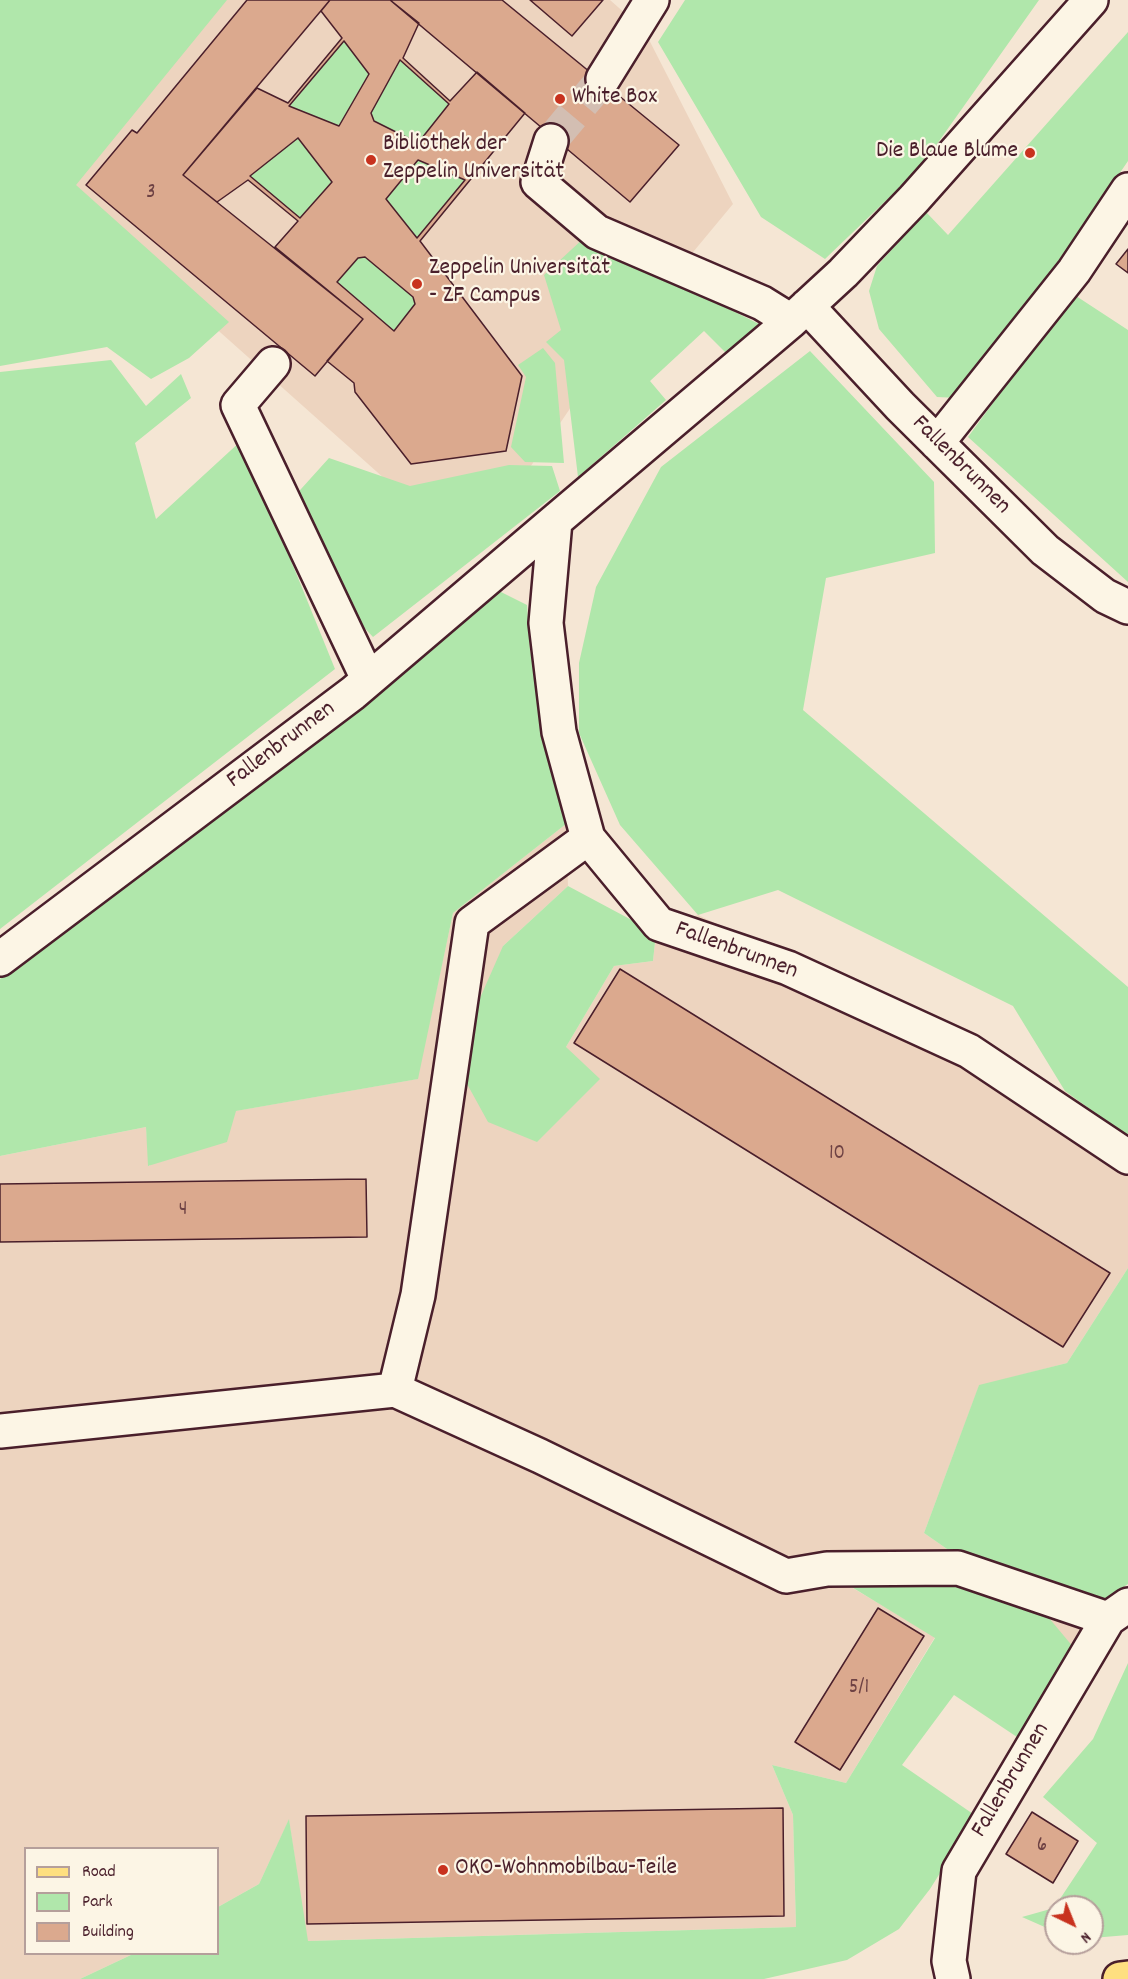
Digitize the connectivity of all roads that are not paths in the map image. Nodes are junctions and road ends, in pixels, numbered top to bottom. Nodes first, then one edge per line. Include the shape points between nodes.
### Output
1 (1090, 0) edge
2 (647, 7) edge
3 (603, 79) tunnel mouth
4 (551, 141) tunnel mouth
5 (1128, 190) edge
6 (799, 314) junction
7 (273, 364) dead end
8 (937, 443) junction
9 (555, 521) junction
10 (1128, 607) edge
11 (368, 679) junction
12 (588, 838) junction
13 (0, 959) edge
14 (1128, 1157) edge
15 (395, 1390) junction
16 (0, 1431) edge
17 (1118, 1612) edge
18 (1128, 1978) edge
19 (953, 1979) edge
20 (1120, 1979) edge

1 - 6 street, Fallenbrunnen via 914,199
2 - 3 street
4 - 6 street, Fallenbrunnen via 538,182 597,232 762,303
5 - 8 street via 1074,271
6 - 8 street, Fallenbrunnen
6 - 9 street, Fallenbrunnen
7 - 11 street via 238,405
8 - 10 street, Fallenbrunnen via 1045,550 1105,596
9 - 11 street, Fallenbrunnen
9 - 12 street, Fallenbrunnen via 546,623 559,732
11 - 13 street, Fallenbrunnen
12 - 14 street, Fallenbrunnen via 659,924 788,968 969,1051
12 - 15 street via 472,923 418,1295
15 - 16 street
15 - 17 street via 786,1576 827,1569 958,1568
17 - 19 street, Fallenbrunnen via 959,1871 949,1961
18 - 20 main road

